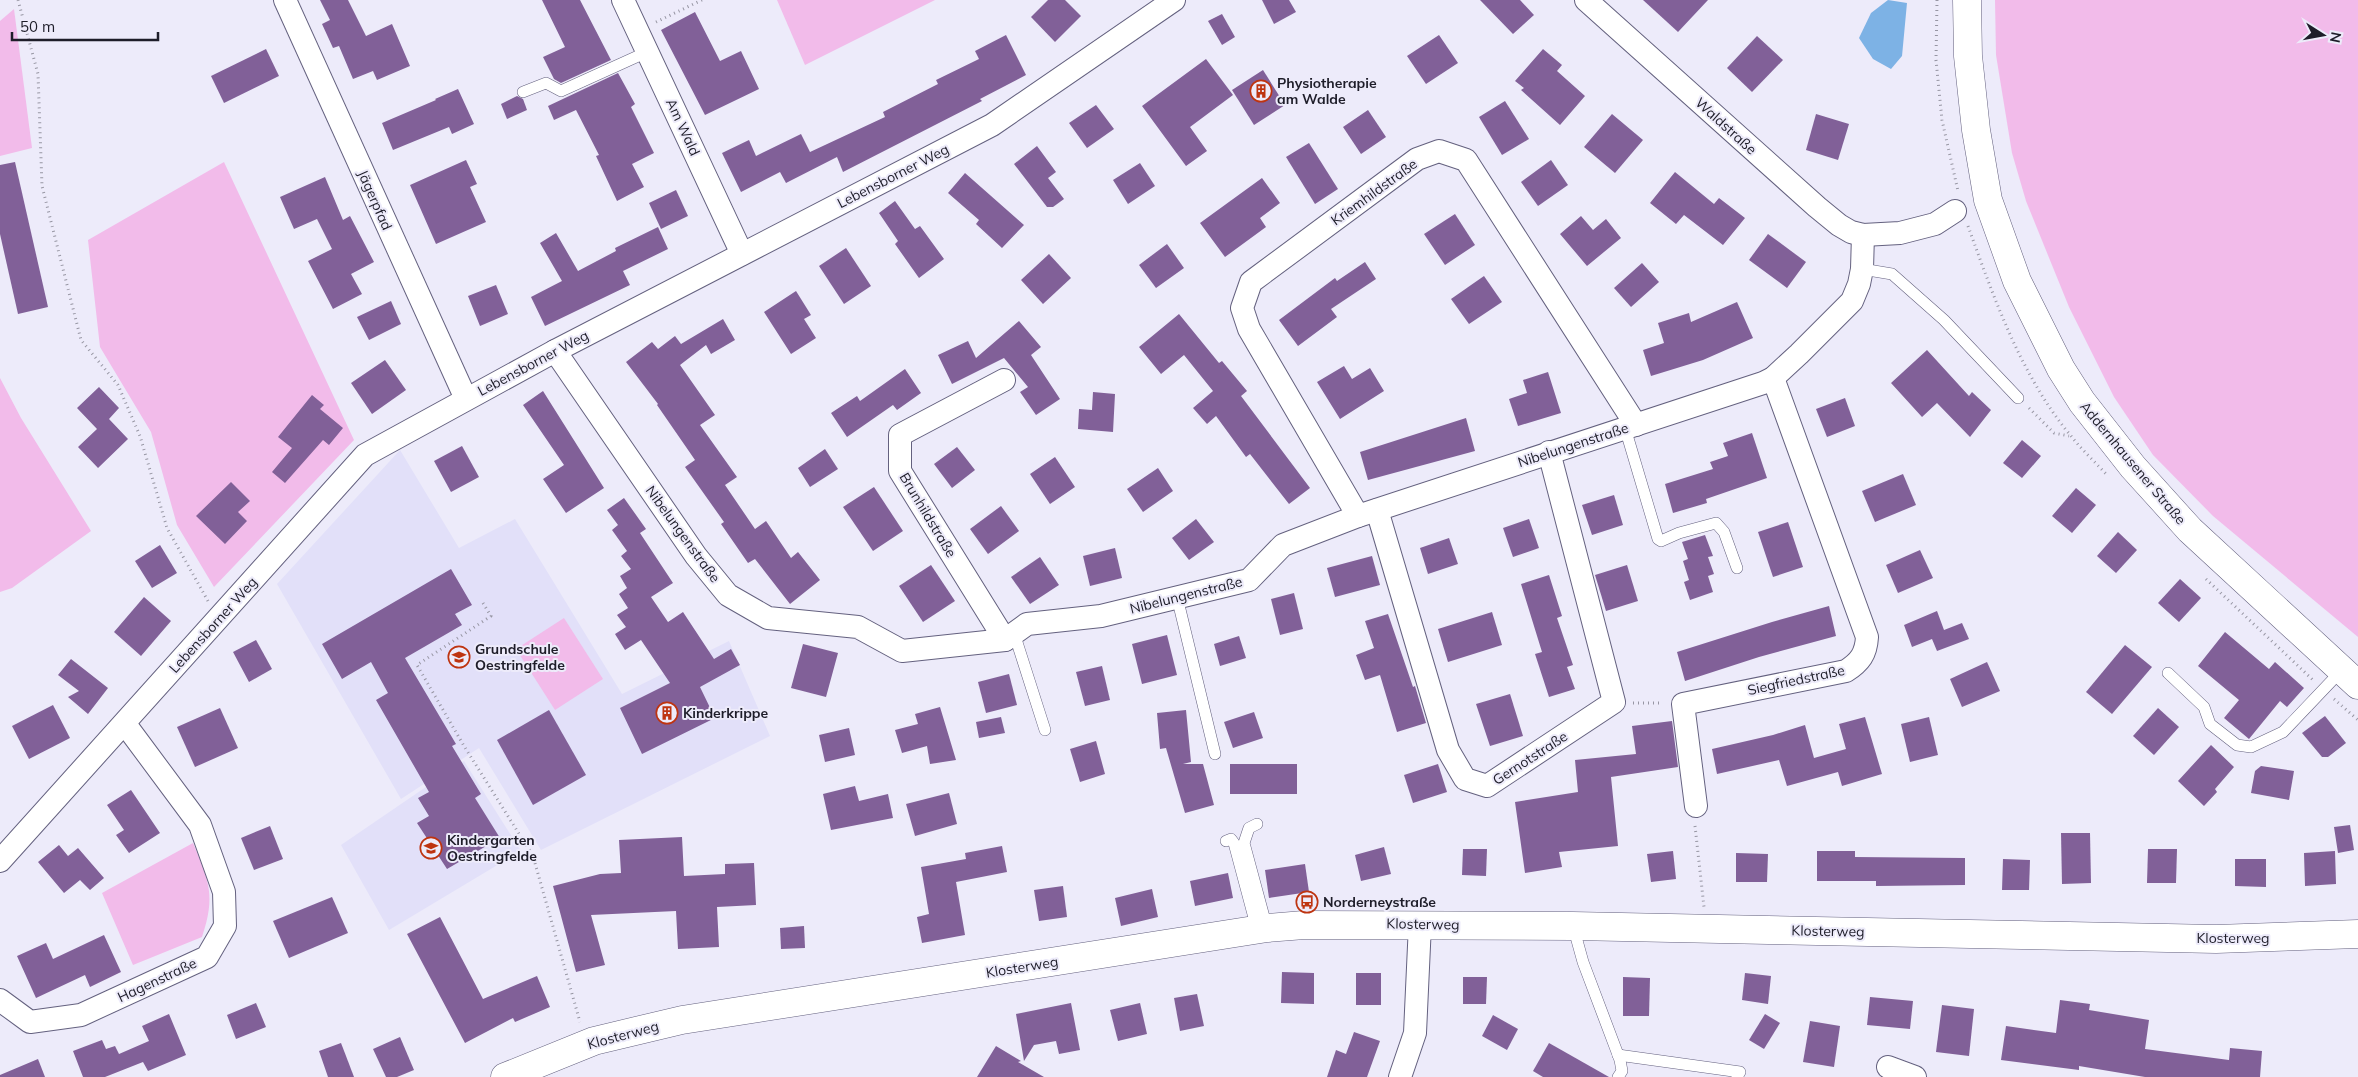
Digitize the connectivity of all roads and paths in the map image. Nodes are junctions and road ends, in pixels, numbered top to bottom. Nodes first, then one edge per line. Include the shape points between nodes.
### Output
1 (18, 0) edge
2 (285, 0) edge
3 (623, 0) edge
4 (702, 0) edge
5 (1174, 0) edge
6 (1586, 0) edge
7 (1937, 0) edge
8 (1967, 0) edge
9 (638, 31) junction
10 (647, 52) junction
11 (523, 92) dead end
12 (1988, 200) junction
13 (1958, 210) junction
14 (1869, 235) junction
15 (742, 254) junction
16 (1862, 269) junction
17 (555, 350) junction
18 (1773, 378) junction
19 (1004, 380) dead end
20 (2018, 398) joint
21 (466, 399) junction
22 (1631, 426) junction
23 (1549, 452) junction
24 (1368, 513) junction
25 (1737, 568) dead end
26 (1177, 597) junction
27 (482, 603) dead end
28 (218, 619) junction
29 (1010, 636) junction
30 (2168, 673) dead end
31 (2350, 678) edge
32 (1614, 702) junction
33 (1683, 704) junction
34 (124, 724) junction
35 (1045, 730) dead end
36 (1215, 754) dead end
37 (1696, 806) joint
38 (1257, 824) dead end
39 (1226, 841) dead end
40 (0, 861) edge
41 (1420, 924) junction
42 (1573, 926) junction
43 (1262, 928) junction
44 (1706, 928) junction
45 (2358, 934) edge
46 (0, 1000) edge
47 (594, 1041) junction
48 (1618, 1055) junction
49 (1888, 1068) dead end
50 (506, 1077) edge
51 (1400, 1077) edge
52 (1618, 1077) edge
53 (1738, 1077) edge
54 (1915, 1077) edge

1 - 28 path via 38,74 42,186 81,340 118,386 140,436 167,528
2 - 21 street, Jägerpfad
3 - 9 street, Am Wald
4 - 9 path
5 - 15 street, Lebensborner Weg via 992,125
6 - 14 street, Waldstraße via 1817,207 1851,232
7 - 13 path via 1936,60 1942,120
8 - 12 street, Addernhausener Straße via 1968,56
9 - 10 street, Am Wald
10 - 11 lane via 561,91 546,84
10 - 15 street, Am Wald
12 - 13 street, Waldstraße
12 - 31 street, Addernhausener Straße via 2021,290 2061,369 2082,402 2134,468 2190,530
13 - 14 street, Waldstraße via 1934,224 1900,233
13 - 20 path via 2001,318 2033,380 2070,436 2054,433
14 - 16 street, Nibelungenstraße
15 - 17 street, Lebensborner Weg
16 - 18 street, Nibelungenstraße via 1852,301
16 - 20 lane via 1892,274 1944,320
17 - 21 street, Lebensborner Weg
17 - 29 street, Nibelungenstraße via 696,556 728,595 768,618 858,628 902,651
18 - 22 street, Nibelungenstraße
18 - 33 street, Siegfriedstraße via 1867,637 1866,650 1859,663 1846,671
19 - 29 street, Brunhildstraße via 900,435 900,472
21 - 28 street, Lebensborner Weg via 365,455
22 - 23 street, Nibelungenstraße
22 - 24 street, Kriemhildstraße via 1466,160 1439,151 1417,159 1251,282 1242,308 1249,330
22 - 25 lane via 1658,539 1666,540 1716,523 1724,532
23 - 24 street, Nibelungenstraße
23 - 32 street
24 - 26 street, Nibelungenstraße via 1283,545 1249,580
24 - 32 street, Gernotstraße via 1448,750 1465,779 1487,786
26 - 29 street, Nibelungenstraße via 1101,616 1027,624
26 - 36 lane
27 - 47 path via 491,616 417,665 533,856 580,1022
28 - 34 street, Lebensborner Weg
29 - 35 lane
30 - 31 lane, Addernhausener Straße via 2204,707 2210,724 2237,745 2250,747 2283,732
32 - 33 path
33 - 37 street
34 - 40 street, Lebensborner Weg
34 - 46 street, Hagenstraße via 200,825 224,892 225,926 207,958 81,1015 30,1022
37 - 44 path via 1695,828
38 - 43 lane via 1249,828 1244,843
39 - 43 lane via 1230,839 1234,844
41 - 42 street, Klosterweg
41 - 43 street, Klosterweg
41 - 51 street via 1415,1033
42 - 44 street, Klosterweg
42 - 48 lane
43 - 47 street, Klosterweg via 682,1020
44 - 45 street, Klosterweg via 2216,939
47 - 50 street, Klosterweg
48 - 52 lane via 1622,1071
48 - 53 lane via 1740,1072
49 - 54 street

